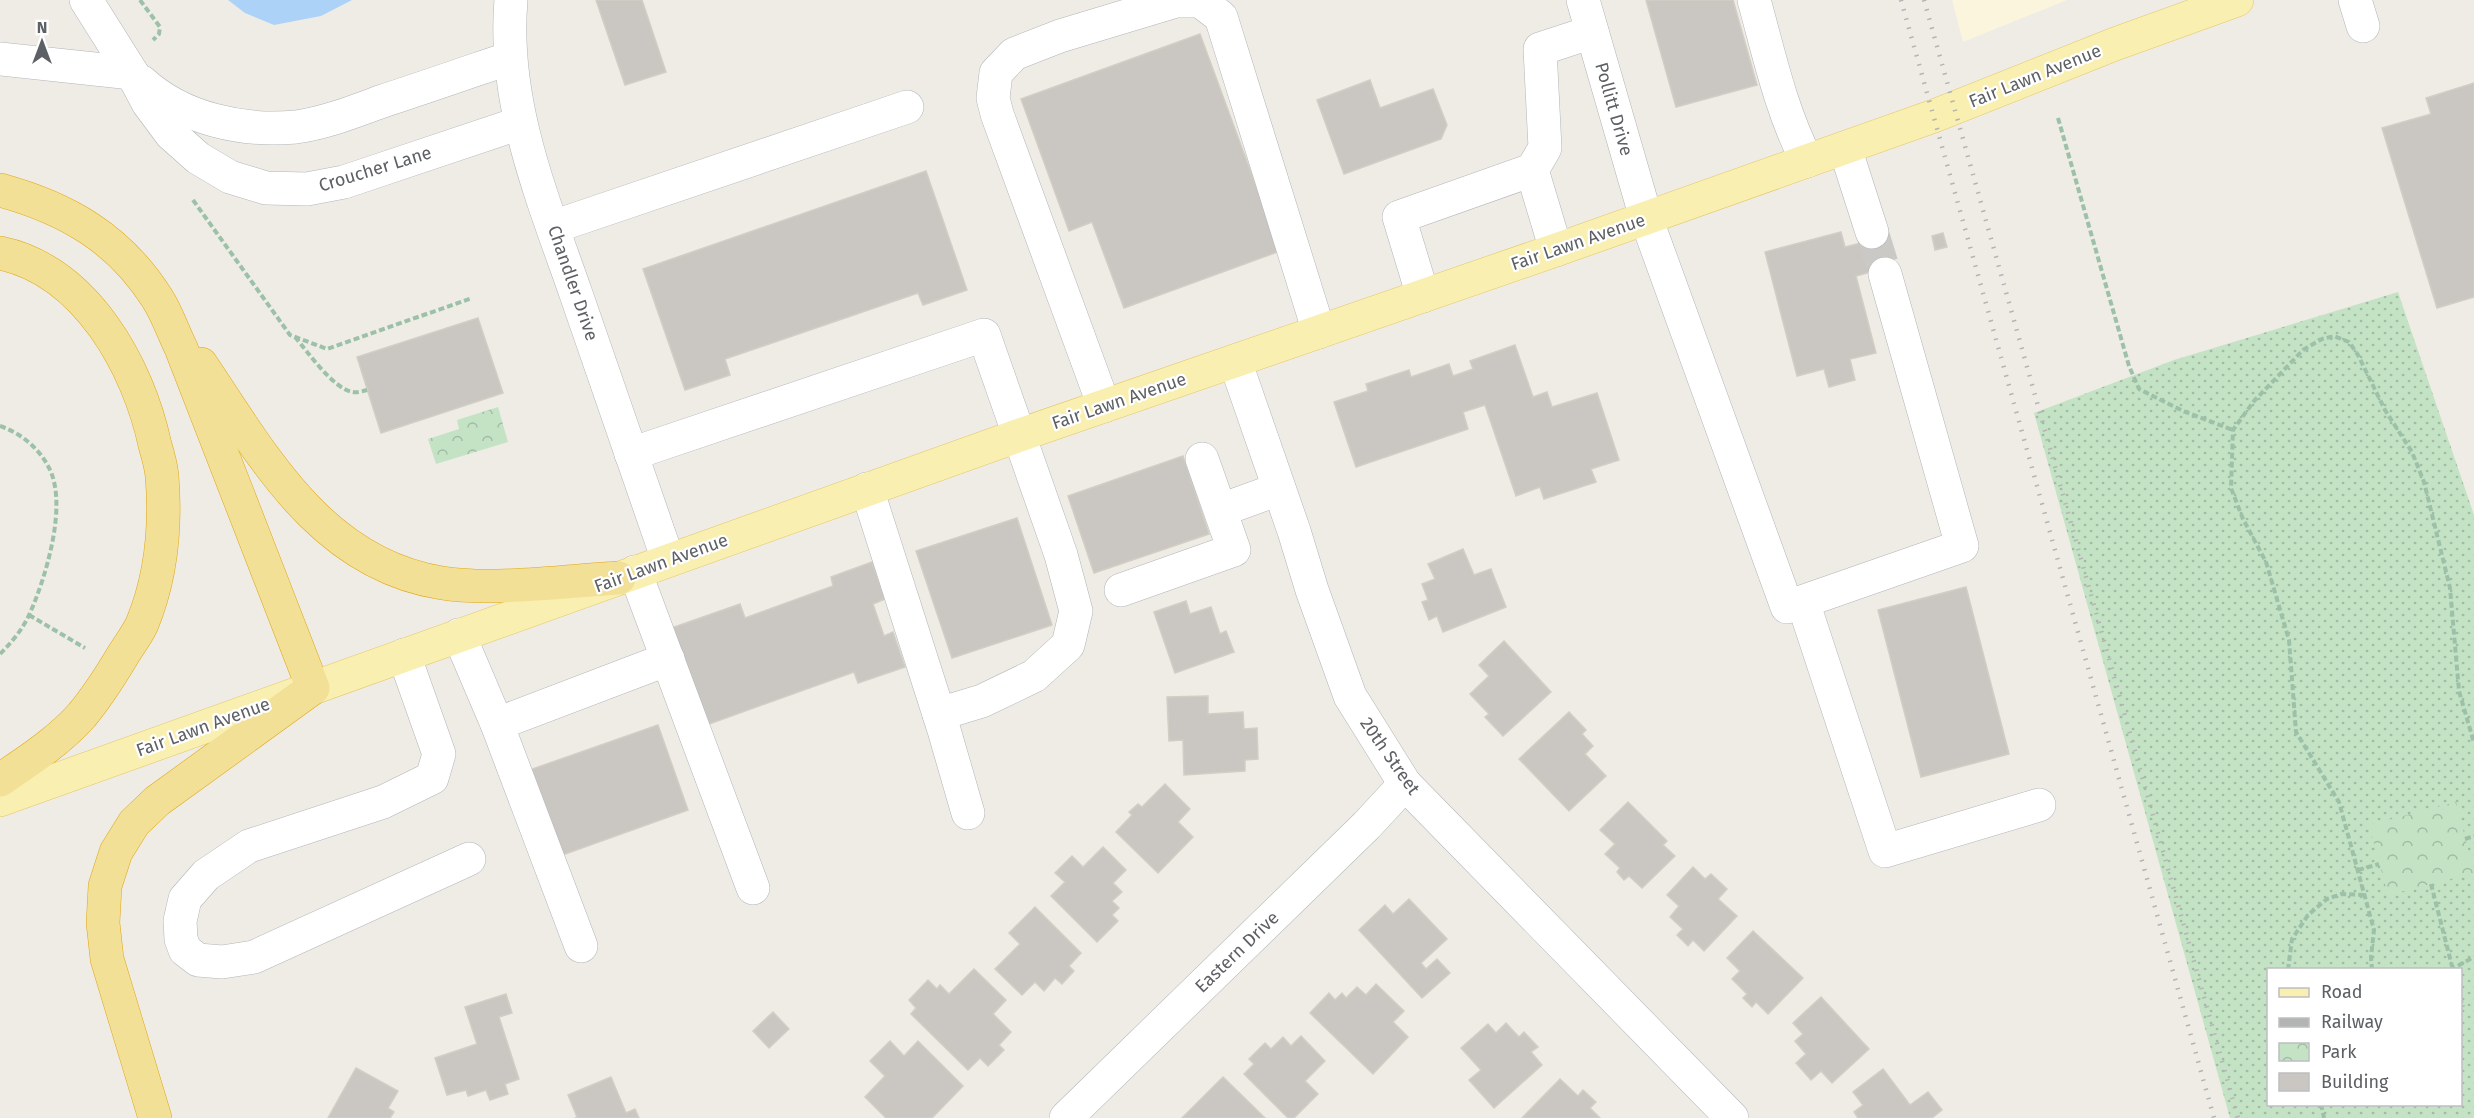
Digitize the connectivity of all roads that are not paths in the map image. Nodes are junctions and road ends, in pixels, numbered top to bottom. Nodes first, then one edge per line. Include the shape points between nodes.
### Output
1 (86, 0) edge
2 (511, 0) edge
3 (1582, 0) edge
4 (1754, 0) edge
5 (2237, 0) edge
6 (1592, 32) junction
7 (510, 58) junction
8 (0, 59) edge
9 (132, 73) junction
10 (907, 106) dead end
11 (520, 123) junction
12 (1845, 148) junction
13 (1807, 161) junction
14 (1532, 170) junction
15 (0, 190) edge
16 (1646, 218) junction
17 (553, 227) junction
18 (1872, 232) tunnel mouth
19 (1556, 250) junction
20 (0, 253) edge
21 (1885, 274) tunnel mouth
22 (1423, 296) junction
23 (158, 298) junction
24 (1319, 332) junction
25 (1235, 361) junction
26 (1104, 405) junction
27 (1017, 436) junction
28 (631, 454) junction
29 (1202, 459) dead end
30 (867, 489) junction
31 (1279, 489) junction
32 (1221, 510) junction
33 (668, 561) junction
34 (627, 575) junction
35 (1121, 590) dead end
36 (1803, 602) junction
37 (459, 635) junction
38 (404, 655) junction
39 (668, 659) junction
40 (313, 688) junction
41 (939, 714) junction
42 (497, 724) junction
43 (0, 780) edge
44 (1406, 784) junction
45 (0, 800) edge
46 (2039, 806) dead end
47 (968, 813) dead end
48 (469, 859) dead end
49 (753, 888) dead end
50 (581, 946) dead end
51 (155, 1118) edge
52 (1066, 1118) edge
53 (1731, 1118) edge

1 - 9 street, Croucher Lane
2 - 7 street, Chandler Drive
3 - 6 street, Pollitt Drive
4 - 13 street via 1790,123
5 - 12 main road, Fair Lawn Avenue
6 - 14 street via 1540,49 1545,148
6 - 16 street, Pollitt Drive
7 - 9 street, Croucher Lane via 339,116 298,126 260,128 222,122 187,110 156,95
7 - 11 street, Chandler Drive
8 - 9 street
9 - 11 street, Croucher Lane via 171,134 198,158 230,177 266,188 307,189 344,182
10 - 17 street
11 - 17 street, Chandler Drive
12 - 13 main road, Fair Lawn Avenue
12 - 18 street
13 - 16 main road, Fair Lawn Avenue
14 - 19 street
14 - 22 street via 1399,217
15 - 23 highway via 35,199 81,221 124,257
16 - 19 main road, Fair Lawn Avenue
16 - 36 street, Pollitt Drive via 1787,607
17 - 28 street, Chandler Drive
19 - 22 main road, Fair Lawn Avenue
20 - 43 highway via 50,275 81,299 111,335 135,379 151,426 162,474 163,523 156,579 142,625 115,668 82,716 40,753
21 - 36 street via 1962,546
22 - 24 main road, Fair Lawn Avenue
23 - 34 highway via 278,478 310,514 346,544 394,571 442,583 495,585
23 - 40 highway
24 - 25 main road, Fair Lawn Avenue
24 - 26 street via 1221,17 1200,1 1176,1 1060,36 1014,54 996,73 993,98
25 - 26 main road, Fair Lawn Avenue
25 - 31 street, 20th Street
26 - 27 main road, Fair Lawn Avenue
27 - 28 street via 984,335
27 - 30 main road, Fair Lawn Avenue
27 - 41 street via 1061,555 1076,611 1068,645 1034,676 982,701
28 - 33 street, Chandler Drive
29 - 32 street
30 - 33 main road, Fair Lawn Avenue
30 - 41 street
31 - 32 street
31 - 44 street, 20th Street via 1350,696
32 - 35 street via 1234,550
33 - 34 main road, Fair Lawn Avenue
34 - 37 main road, Fair Lawn Avenue
34 - 39 street
36 - 46 street via 1885,851
37 - 38 main road, Fair Lawn Avenue
37 - 42 street
38 - 40 main road, Fair Lawn Avenue
38 - 48 street via 440,754 432,778 383,802 249,846 206,875 185,899 181,939 185,950 198,960 222,962 254,957
39 - 42 street
39 - 49 street
40 - 45 main road, Fair Lawn Avenue
40 - 51 highway via 157,801 134,824 116,852 105,886 103,923 107,959
41 - 47 street
42 - 50 street
44 - 52 street, Eastern Drive
44 - 53 street, 20th Street

